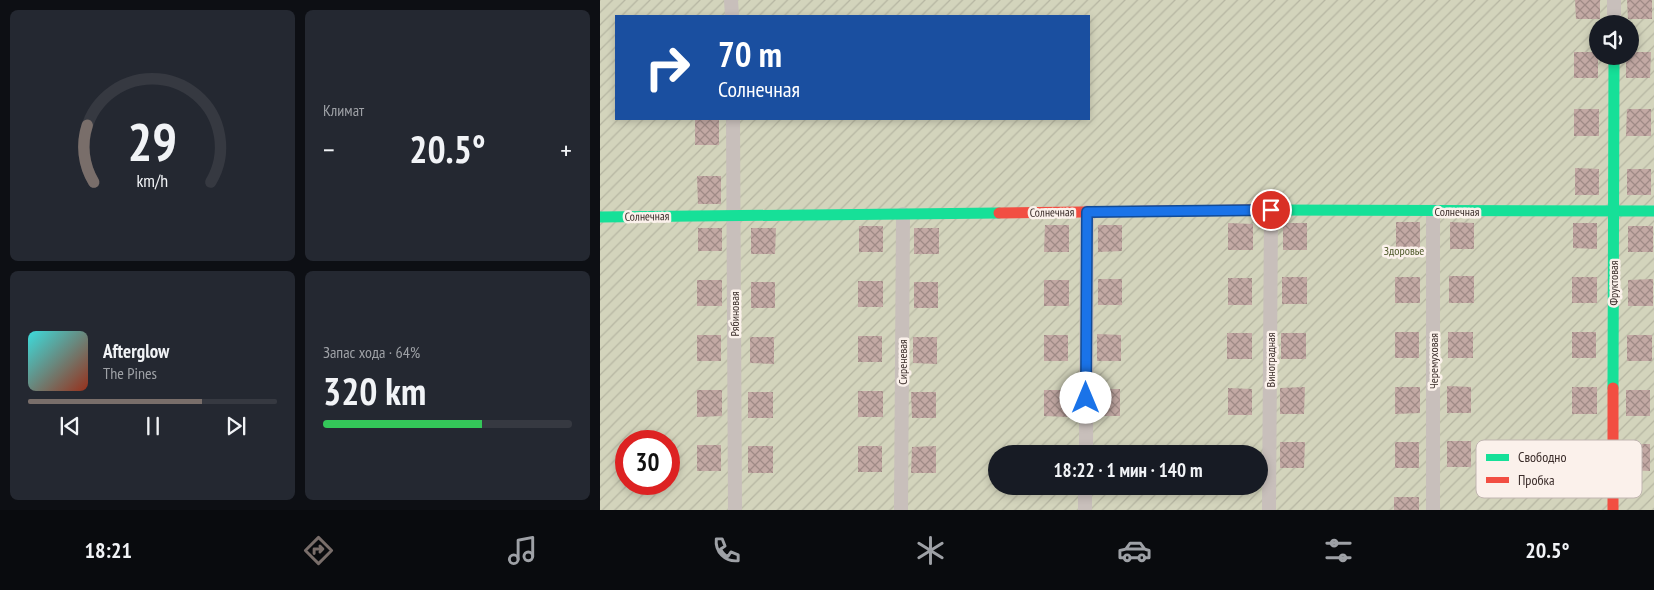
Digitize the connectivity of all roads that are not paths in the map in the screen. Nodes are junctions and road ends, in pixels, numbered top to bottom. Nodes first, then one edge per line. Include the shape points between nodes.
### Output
1 (732, 0) edge
2 (1614, 0) edge
3 (732, 15) edge
4 (1614, 15) edge
5 (1614, 65) edge
6 (733, 120) edge
7 (1271, 210) junction
8 (1433, 211) junction
9 (1614, 211) junction
10 (1654, 211) edge
11 (1087, 212) junction
12 (734, 214) junction
13 (903, 214) junction
14 (600, 217) edge
15 (1612, 440) edge
16 (1086, 445) edge
17 (1085, 495) edge
18 (735, 510) edge
19 (901, 510) edge
20 (1085, 510) edge
21 (1269, 510) edge
22 (1433, 510) edge

1 - 3 street
2 - 4 street
5 - 9 street, Фруктовая
6 - 12 street, Рябиновая
7 - 8 street, Солнечная
7 - 11 street, Солнечная
7 - 21 street, Виноградная
8 - 9 street, Солнечная
8 - 22 street, Черемуховая
9 - 10 street, Солнечная
9 - 15 street, Фруктовая
11 - 13 street, Солнечная
11 - 16 street
12 - 13 street, Солнечная
12 - 14 street, Солнечная
12 - 18 street, Рябиновая
13 - 19 street, Сиреневая
17 - 20 street

